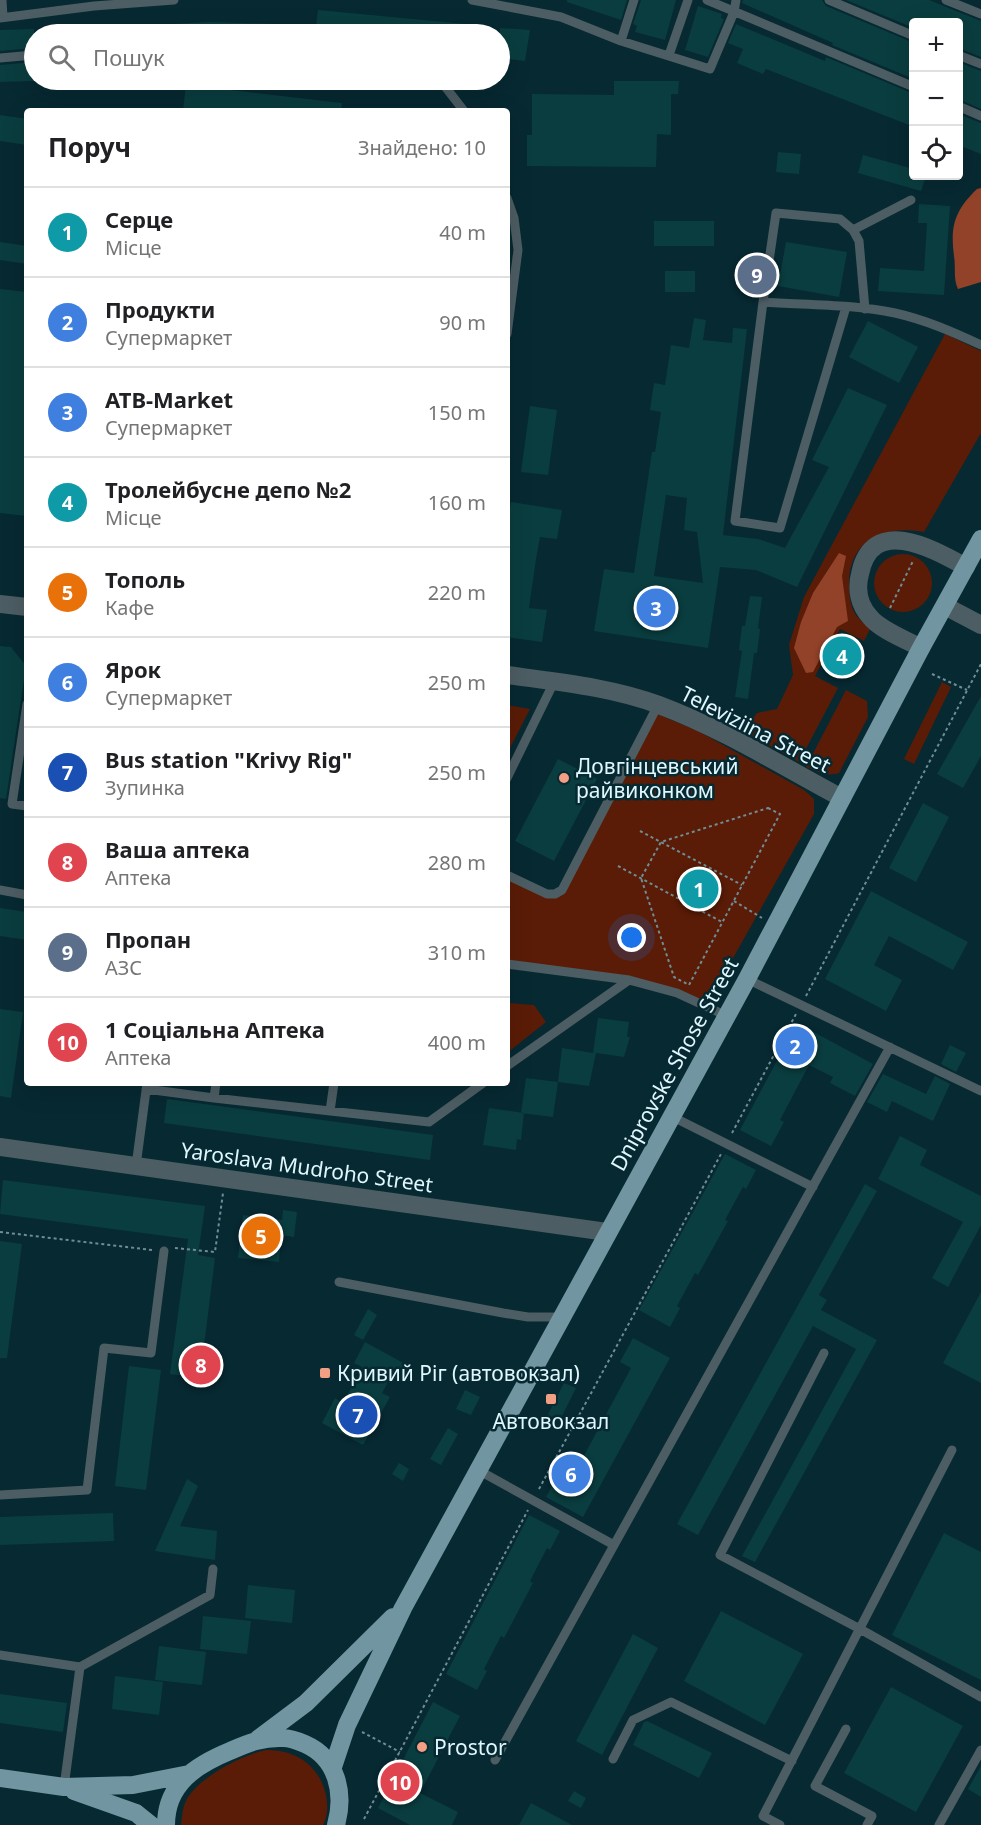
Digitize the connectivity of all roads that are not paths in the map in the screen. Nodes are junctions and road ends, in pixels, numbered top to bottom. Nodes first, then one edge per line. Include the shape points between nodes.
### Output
1 (2, 0) edge
2 (174, 0) edge
3 (472, 0) edge
4 (634, 0) edge
5 (688, 0) edge
6 (707, 0) edge
7 (736, 0) edge
8 (829, 0) edge
9 (946, 0) edge
10 (734, 12) junction
11 (981, 14) edge
12 (2, 18) edge
13 (909, 34) edge
14 (621, 41) junction
15 (669, 55) junction
16 (24, 57) edge
17 (963, 57) edge
18 (0, 58) edge
19 (981, 64) edge
20 (909, 85) edge
21 (448, 90) edge
22 (462, 108) edge
23 (963, 108) edge
24 (981, 116) edge
25 (911, 200) dead end
26 (510, 207) edge
27 (853, 230) junction
28 (763, 302) junction
29 (846, 307) junction
30 (865, 309) junction
31 (510, 311) edge
32 (981, 345) edge
33 (981, 539) edge
34 (966, 567) junction
35 (0, 604) edge
36 (945, 606) junction
37 (24, 608) edge
38 (981, 625) edge
39 (921, 648) junction
40 (510, 675) edge
41 (555, 682) junction
42 (658, 705) junction
43 (24, 724) edge
44 (510, 772) edge
45 (842, 798) junction
46 (0, 802) edge
47 (12, 804) junction
48 (24, 806) edge
49 (510, 876) edge
50 (0, 890) edge
51 (24, 894) edge
52 (510, 964) edge
53 (747, 979) junction
54 (629, 980) junction
55 (727, 1016) junction
56 (890, 1047) junction
57 (510, 1064) edge
58 (146, 1086) edge
59 (216, 1086) edge
60 (334, 1086) edge
61 (479, 1086) edge
62 (981, 1091) edge
63 (214, 1098) junction
64 (330, 1111) junction
65 (671, 1116) junction
66 (0, 1147) edge
67 (136, 1166) junction
68 (813, 1187) junction
69 (607, 1232) junction
70 (164, 1251) road end
71 (339, 1282) dead end
72 (561, 1317) junction
73 (824, 1353) dead end
74 (952, 1450) dead end
75 (478, 1470) junction
76 (0, 1495) edge
77 (614, 1545) junction
78 (213, 1569) dead end
79 (403, 1608) junction
80 (860, 1629) junction
81 (0, 1655) edge
82 (81, 1667) junction
83 (981, 1697) edge
84 (846, 1729) dead end
85 (257, 1739) junction
86 (981, 1750) edge
87 (613, 1759) dead end
88 (495, 1760) dead end
89 (792, 1761) junction
90 (333, 1767) junction
91 (189, 1774) junction
92 (0, 1778) edge
93 (64, 1787) junction
94 (152, 1825) edge
95 (166, 1825) edge
96 (336, 1825) edge
97 (780, 1825) edge
98 (867, 1825) edge
99 (939, 1825) edge

1 - 12 lane
2 - 12 lane
3 - 14 lane via 561,17
4 - 14 lane
5 - 15 lane
6 - 10 lane
7 - 10 lane
8 - 13 lane
9 - 11 lane
10 - 15 lane via 710,69
10 - 20 lane
14 - 15 lane
16 - 18 lane
17 - 19 lane
21 - 22 lane
23 - 24 lane
25 - 27 lane
26 - 31 lane via 518,250
27 - 28 lane via 840,219 776,213
27 - 30 lane via 859,241
28 - 29 lane
28 - 29 lane via 735,521 780,528
29 - 30 lane
30 - 32 lane via 937,325
33 - 34 main road, Dniprovske Shose Street
34 - 36 main road, Dniprovske Shose Street
34 - 39 street via 912,541 881,544 866,557 858,592 863,608 875,623
35 - 37 street
36 - 38 street
36 - 39 main road, Dniprovske Shose Street
39 - 45 main road, Dniprovske Shose Street
40 - 41 street, Televiziina Street
41 - 42 street, Televiziina Street
41 - 44 lane
42 - 45 street, Televiziina Street via 702,723
42 - 49 lane via 562,890 546,894
43 - 47 lane
45 - 53 main road, Dniprovske Shose Street
46 - 47 lane
47 - 48 lane
50 - 51 lane
52 - 54 lane
53 - 55 main road, Dniprovske Shose Street
53 - 56 lane
54 - 55 lane via 677,993
54 - 57 lane
55 - 65 main road, Dniprovske Shose Street
56 - 62 lane
56 - 68 lane
58 - 63 lane
58 - 67 lane
59 - 63 lane
60 - 64 lane
61 - 64 lane via 429,1122
63 - 64 lane
65 - 68 lane
65 - 69 main road, Dniprovske Shose Street
66 - 67 street, Yaroslava Mudroho Street
67 - 69 street, Yaroslava Mudroho Street
68 - 77 lane
69 - 72 main road, Dniprovske Shose Street
70 - 76 lane via 151,1353 104,1347 87,1490
71 - 72 lane via 528,1317
72 - 75 main road, Dniprovske Shose Street
73 - 80 lane via 720,1555
74 - 80 lane
75 - 77 lane
75 - 79 main road, Dniprovske Shose Street
77 - 88 lane
78 - 82 lane via 210,1595
79 - 85 main road via 306,1703
79 - 90 main road via 347,1725
80 - 83 lane
80 - 89 lane
81 - 82 lane
82 - 93 lane
84 - 98 lane via 815,1786 872,1816
85 - 90 main road via 297,1741 317,1751
85 - 91 main road via 210,1759
86 - 99 lane
87 - 89 lane via 633,1720 671,1702
89 - 97 lane via 763,1816
90 - 96 main road via 339,1790
91 - 93 main road via 133,1785
91 - 95 main road via 172,1797
92 - 93 main road
93 - 94 main road via 136,1813

